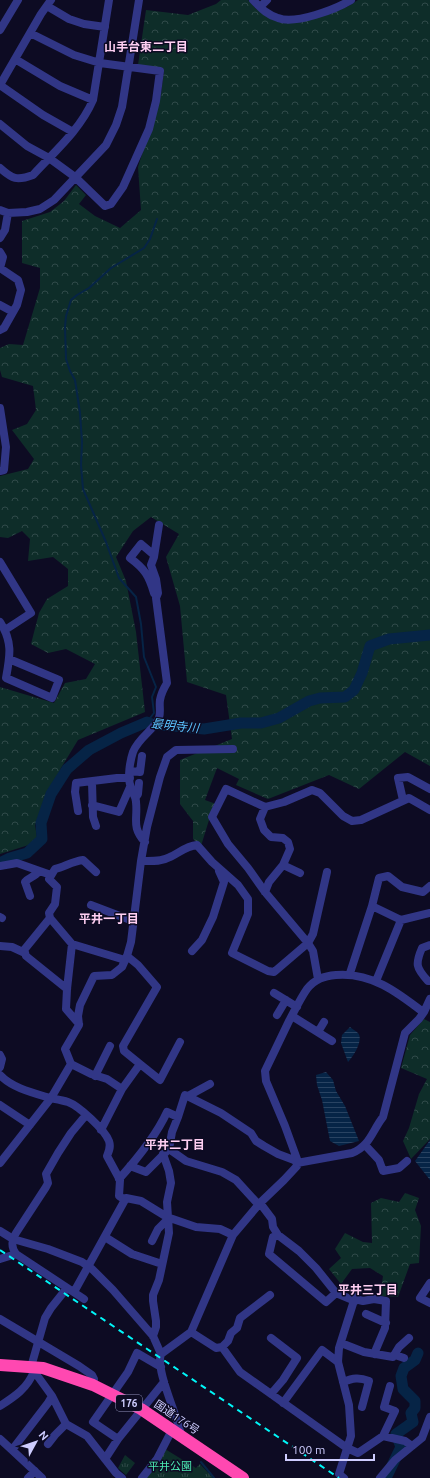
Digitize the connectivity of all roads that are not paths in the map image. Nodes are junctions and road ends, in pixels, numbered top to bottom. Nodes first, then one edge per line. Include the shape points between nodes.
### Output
1 (18, 0) edge
2 (109, 0) edge
3 (138, 0) edge
4 (253, 0) edge
5 (267, 0) edge
6 (351, 0) edge
7 (49, 3) edge
8 (260, 7) junction
9 (106, 27) junction
10 (0, 30) edge
11 (32, 30) junction
12 (16, 59) junction
13 (100, 63) junction
14 (129, 66) junction
15 (0, 85) edge
16 (94, 100) junction
17 (0, 124) edge
18 (73, 132) junction
19 (49, 158) junction
20 (0, 168) edge
21 (75, 177) junction
22 (0, 210) edge
23 (8, 213) junction
24 (0, 238) edge
25 (0, 252) edge
26 (0, 305) edge
27 (13, 312) junction
28 (0, 330) edge
29 (0, 408) edge
30 (0, 471) edge
31 (159, 525) dead end
32 (154, 555) junction
33 (0, 562) edge
34 (156, 598) junction
35 (0, 622) edge
36 (5, 630) junction
37 (9, 659) junction
38 (3, 677) edge
39 (233, 749) dead end
40 (142, 756) dead end
41 (130, 774) junction
42 (92, 782) junction
43 (140, 783) dead end
44 (130, 787) junction
45 (430, 788) edge
46 (136, 797) junction
47 (403, 800) junction
48 (92, 805) junction
49 (265, 807) junction
50 (430, 810) edge
51 (78, 811) dead end
52 (96, 826) dead end
53 (145, 842) junction
54 (141, 861) junction
55 (283, 865) junction
56 (0, 866) edge
57 (217, 867) junction
58 (39, 871) junction
59 (96, 872) dead end
60 (327, 872) dead end
61 (300, 873) dead end
62 (51, 875) junction
63 (430, 886) edge
64 (265, 892) junction
65 (30, 896) dead end
66 (91, 905) dead end
67 (372, 906) junction
68 (430, 913) edge
69 (50, 918) junction
70 (401, 920) junction
71 (133, 921) junction
72 (308, 943) junction
73 (72, 944) junction
74 (430, 945) edge
75 (0, 946) edge
76 (192, 951) dead end
77 (25, 953) junction
78 (126, 958) junction
79 (350, 974) junction
80 (318, 979) junction
81 (376, 981) junction
82 (430, 981) edge
83 (67, 990) junction
84 (274, 993) dead end
85 (430, 999) edge
86 (286, 1000) junction
87 (297, 1007) junction
88 (423, 1012) junction
89 (277, 1015) dead end
90 (292, 1016) junction
91 (324, 1022) dead end
92 (79, 1025) junction
93 (318, 1032) junction
94 (332, 1041) dead end
95 (180, 1042) dead end
96 (110, 1046) dead end
97 (0, 1055) edge
98 (71, 1064) junction
99 (140, 1064) junction
100 (0, 1067) edge
101 (95, 1076) junction
102 (2, 1081) edge
103 (210, 1084) dead end
104 (122, 1089) junction
105 (188, 1096) junction
106 (51, 1098) junction
107 (0, 1106) edge
108 (86, 1115) junction
109 (178, 1117) junction
110 (30, 1125) junction
111 (101, 1130) junction
112 (365, 1145) junction
113 (166, 1152) junction
114 (406, 1161) dead end
115 (0, 1163) edge
116 (297, 1163) junction
117 (130, 1166) junction
118 (119, 1178) junction
119 (125, 1200) junction
120 (259, 1203) junction
121 (167, 1218) junction
122 (0, 1231) edge
123 (233, 1234) junction
124 (278, 1235) junction
125 (105, 1237) junction
126 (13, 1239) junction
127 (152, 1241) dead end
128 (16, 1254) junction
129 (0, 1259) edge
130 (162, 1264) junction
131 (88, 1265) junction
132 (430, 1283) edge
133 (71, 1290) junction
134 (336, 1293) junction
135 (270, 1295) dead end
136 (356, 1297) junction
137 (84, 1299) dead end
138 (430, 1303) edge
139 (366, 1314) dead end
140 (0, 1319) edge
141 (386, 1323) junction
142 (191, 1332) junction
143 (153, 1336) junction
144 (271, 1338) dead end
145 (409, 1338) dead end
146 (38, 1342) junction
147 (341, 1343) junction
148 (222, 1347) junction
149 (161, 1354) junction
150 (374, 1354) junction
151 (395, 1355) junction
152 (404, 1358) dead end
153 (338, 1362) junction
154 (0, 1365) edge
155 (161, 1367) junction
156 (32, 1369) junction
157 (164, 1382) junction
158 (343, 1382) junction
159 (94, 1385) junction
160 (390, 1386) dead end
161 (111, 1394) junction
162 (271, 1394) junction
163 (52, 1396) junction
164 (283, 1403) junction
165 (0, 1406) edge
166 (362, 1407) dead end
167 (141, 1409) junction
168 (430, 1417) edge
169 (66, 1424) junction
170 (177, 1433) junction
171 (383, 1436) junction
172 (0, 1439) edge
173 (118, 1439) junction
174 (48, 1444) dead end
175 (412, 1446) junction
176 (347, 1448) junction
177 (12, 1450) junction
178 (105, 1459) junction
179 (35, 1471) junction
180 (117, 1476) edge
181 (28, 1478) edge
182 (42, 1478) edge
183 (142, 1478) edge
184 (243, 1478) edge
185 (344, 1478) edge
186 (380, 1478) edge

1 - 10 street
2 - 9 street
3 - 14 street
4 - 8 street
5 - 8 street
6 - 8 street via 304,18 287,20 278,19
7 - 9 street via 76,22
7 - 11 street
9 - 13 street
11 - 12 street
11 - 13 street via 74,55
12 - 15 street
12 - 16 street via 60,86
13 - 14 street
13 - 16 street
14 - 21 street via 122,107 106,145
14 - 21 street via 160,71 149,129 123,186 111,204 105,206
15 - 18 street
16 - 18 street
17 - 19 street via 27,146
18 - 19 street
19 - 20 street via 32,175 25,178 16,179 8,176
19 - 21 street
21 - 23 street via 54,200 40,209
22 - 23 street
23 - 24 street via 5,230
25 - 27 street via 3,257 0,268 18,280 21,290
26 - 27 street
27 - 28 street via 4,328
29 - 30 street via 6,447 4,470
31 - 32 street
32 - 34 street via 151,566 156,579
32 - 34 street via 141,544 130,558 142,567
33 - 36 street via 31,613
34 - 41 street via 167,683 160,700 160,717 136,746
35 - 36 street
36 - 37 street via 10,650
37 - 38 street
37 - 38 street via 60,680 52,698
39 - 53 street via 176,750 167,757
40 - 41 street via 140,772
41 - 42 street
41 - 44 street
42 - 48 street
42 - 51 street via 76,783
43 - 46 street
44 - 46 street
44 - 48 street via 119,812
45 - 47 street via 408,777 398,778
46 - 53 street via 135,826
47 - 49 street via 361,820 352,821 343,816 320,793 312,790
47 - 50 street via 409,798
48 - 52 street
49 - 55 street via 260,819 264,830 271,837 283,838 288,842 290,849
49 - 64 street via 226,789 212,817 228,844
53 - 54 street
54 - 57 street via 159,861 197,845
54 - 71 street
55 - 61 street
55 - 64 street via 269,882
56 - 58 street via 17,863
57 - 72 street via 248,899 248,914 232,953 274,972
57 - 76 street via 224,882 222,889 202,940
58 - 62 street
58 - 65 street via 22,885
59 - 62 street via 83,860 55,869
60 - 72 street via 313,934
62 - 69 street via 49,879 57,887 55,904 49,913
63 - 67 street via 424,892 402,887 388,876 379,878
64 - 72 street
66 - 71 street
67 - 70 street
67 - 79 street
68 - 70 street
69 - 73 street
69 - 77 street via 24,950
70 - 81 street
71 - 78 street
72 - 80 street via 313,951
73 - 78 street
73 - 83 street
74 - 82 street via 422,948 417,960 419,972
75 - 77 street via 12,947
77 - 83 street
78 - 92 street via 122,967 112,975 94,976 80,1005
78 - 99 street via 138,965 158,987 123,1046 124,1051
79 - 80 street
79 - 81 street
80 - 87 street via 307,989
81 - 88 street
83 - 92 street via 66,1009
84 - 86 street
85 - 88 street
86 - 87 street
86 - 89 street
87 - 90 street
88 - 112 street via 405,1033 383,1117
90 - 93 street
90 - 116 street via 265,1071 265,1077
91 - 93 street
92 - 98 street via 65,1049
93 - 94 street
95 - 99 street via 160,1080
96 - 101 street
97 - 100 street
98 - 101 street
98 - 106 street
99 - 104 street
101 - 104 street via 107,1079
102 - 106 street
103 - 105 street
104 - 111 street
105 - 109 street via 185,1095
105 - 116 street via 221,1113 251,1133 264,1146
106 - 108 street via 68,1102
106 - 110 street
107 - 110 street
108 - 111 street
108 - 126 street via 58,1153 46,1174 46,1187
109 - 113 street
109 - 117 street via 166,1112 161,1126
110 - 115 street
111 - 118 street via 110,1143 107,1156
112 - 114 street via 378,1160 383,1171 399,1168
112 - 116 street via 352,1153
113 - 117 street via 146,1172
113 - 120 street via 222,1172 236,1180
113 - 121 street via 171,1183
116 - 120 street via 284,1180
117 - 118 street
118 - 119 street via 120,1196
119 - 121 street via 126,1198 141,1201
119 - 125 street
120 - 123 street
120 - 124 street via 272,1220
121 - 123 street
121 - 127 street
121 - 130 street via 169,1233
122 - 126 street
123 - 142 street
124 - 134 street via 299,1251
124 - 134 street via 273,1238 269,1254 326,1302
125 - 130 street via 132,1254
125 - 131 street
126 - 128 street via 12,1249
126 - 131 street via 48,1249
128 - 129 street
128 - 133 street
130 - 143 street via 152,1302 156,1321
131 - 133 street
131 - 143 street
132 - 138 street via 420,1298
133 - 137 street
133 - 146 street via 51,1308 45,1318
134 - 136 street
135 - 148 street via 240,1318 238,1328
136 - 141 street via 386,1301
136 - 147 street
139 - 141 street
140 - 146 street
141 - 150 street
142 - 148 street via 216,1348
142 - 149 street
143 - 149 street
144 - 162 street via 297,1358
145 - 151 street
146 - 156 street
146 - 159 street via 92,1375
147 - 150 street
147 - 153 street
148 - 162 street via 240,1372
149 - 155 street
150 - 151 street via 387,1357
151 - 152 street
153 - 158 street
153 - 164 street via 322,1350
154 - 156 highway, 国道176号 / 176
155 - 157 street
155 - 161 street via 137,1353 128,1372
156 - 159 highway, 国道176号 / 176 via 43,1368
156 - 163 street
156 - 165 street via 29,1381 21,1392
157 - 167 street
157 - 170 street via 179,1424
158 - 166 street via 360,1377 369,1381
158 - 176 street via 351,1436
159 - 161 highway, 国道176号 / 176
160 - 171 street via 384,1407 395,1411
161 - 167 highway, 国道176号 / 176
161 - 173 street via 93,1422
162 - 164 street
163 - 169 street
163 - 177 street
164 - 176 street
167 - 170 highway, 国道176号 / 176
167 - 173 street
168 - 175 street via 422,1438
169 - 174 street
169 - 178 street via 87,1436
170 - 183 street
170 - 184 highway, 国道176号 / 176
171 - 175 street via 405,1441
171 - 176 street via 358,1453
172 - 177 street
173 - 178 street
175 - 186 street via 395,1460
176 - 185 street via 339,1474
177 - 179 street
178 - 180 street
179 - 181 street
179 - 182 street

